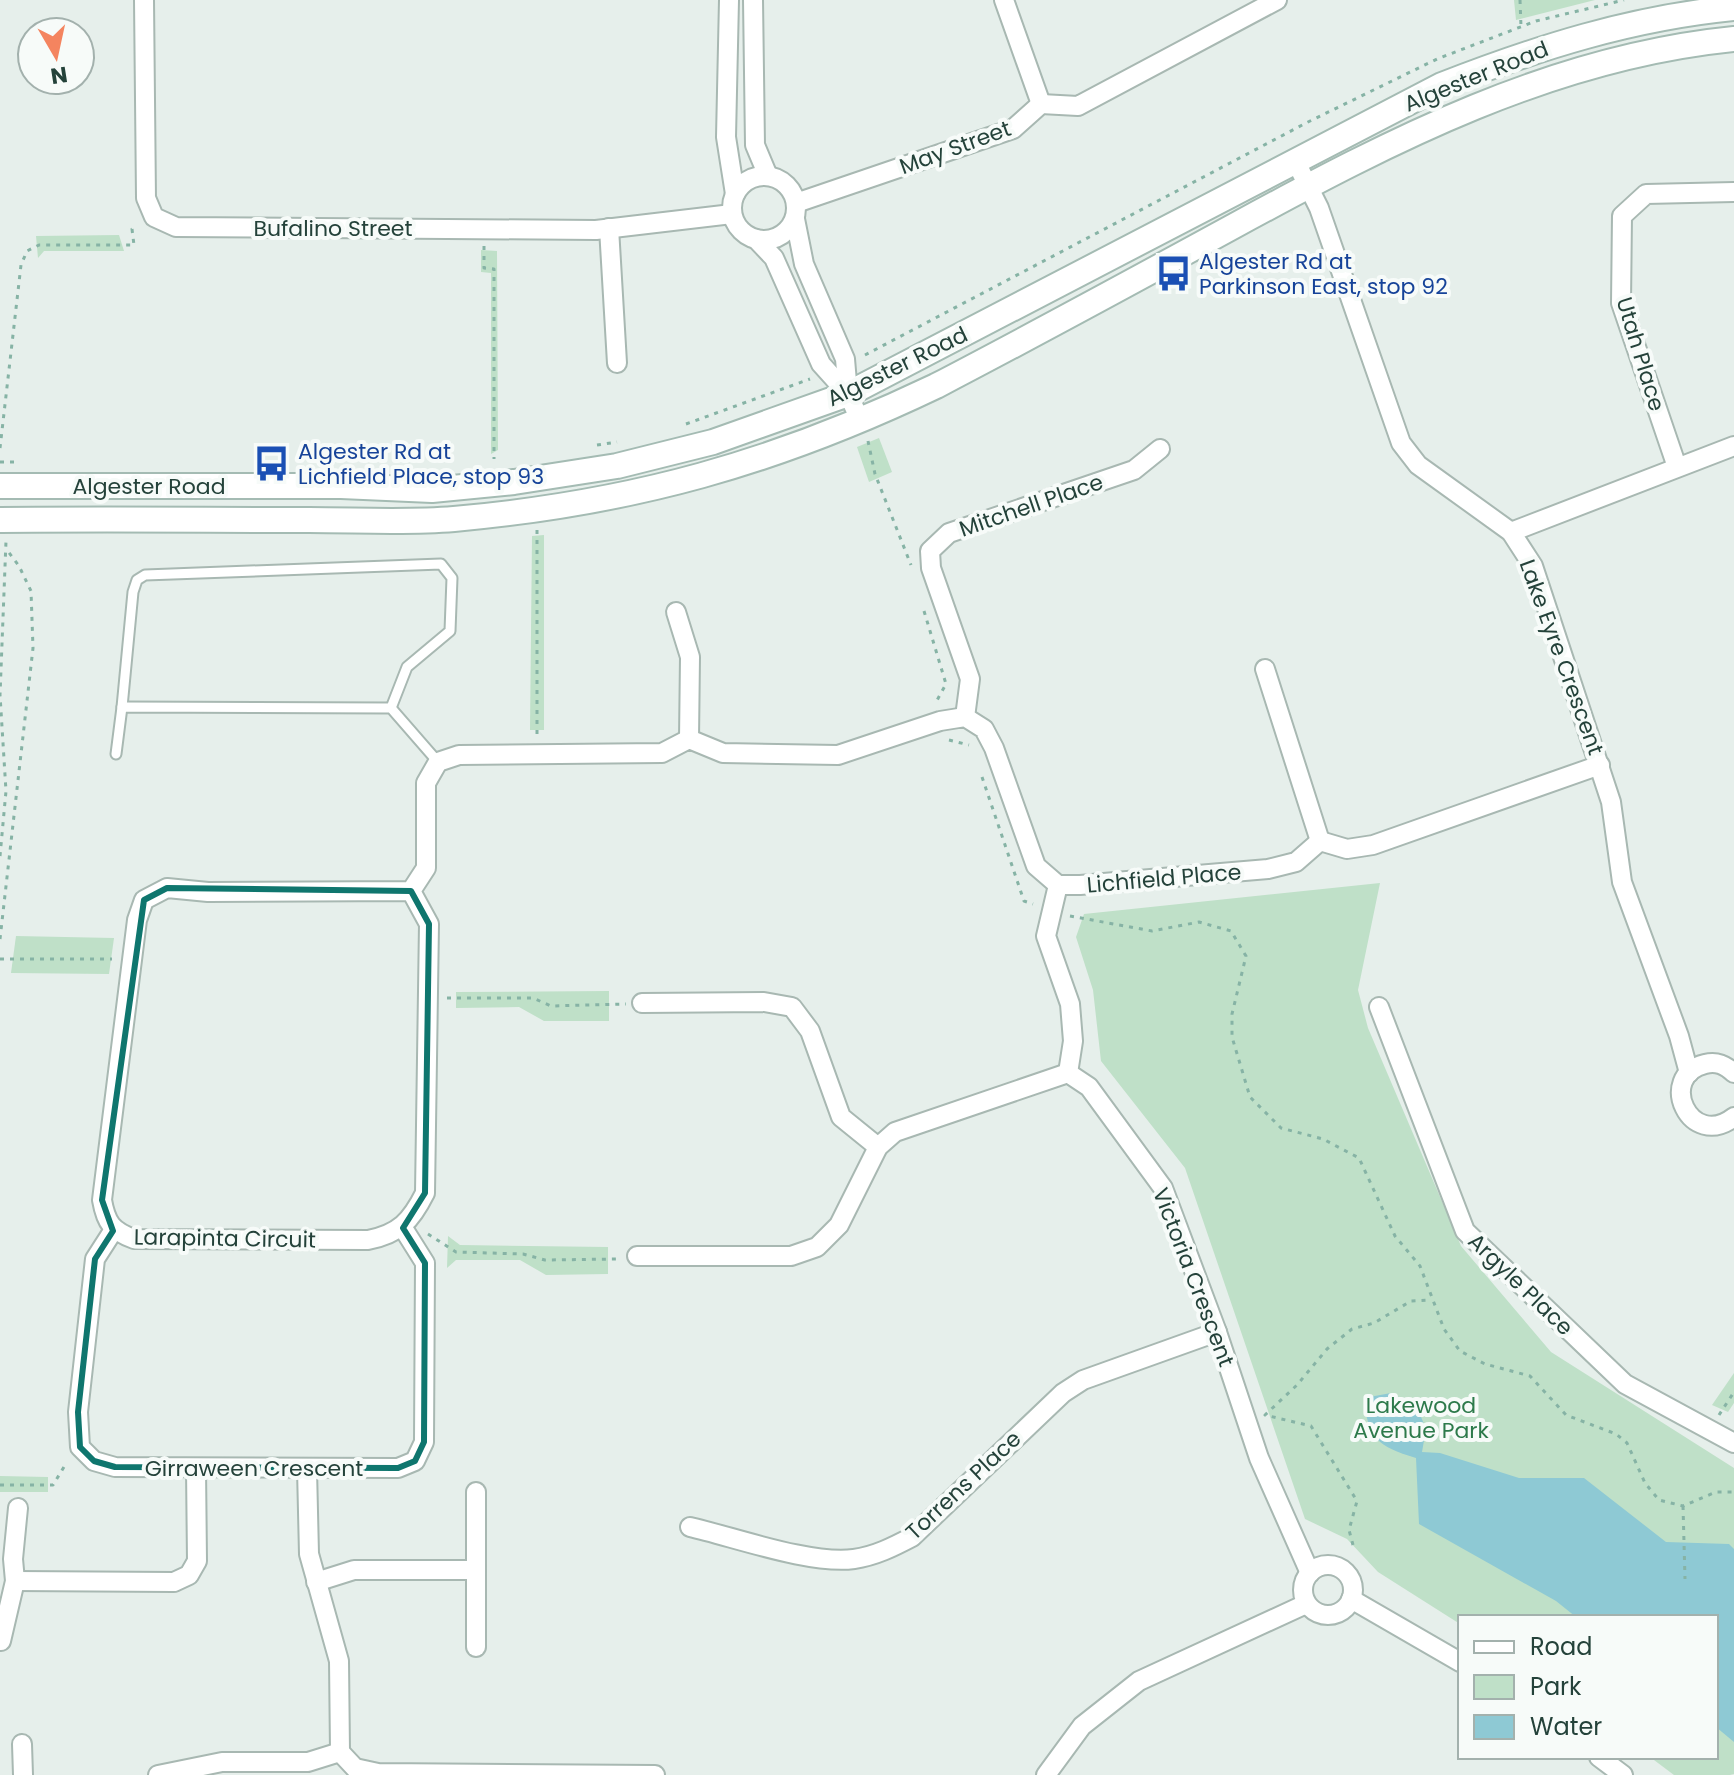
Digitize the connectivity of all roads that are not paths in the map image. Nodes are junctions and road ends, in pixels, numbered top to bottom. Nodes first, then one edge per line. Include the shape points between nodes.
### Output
1 (144, 0) edge
2 (729, 0) edge
3 (753, 0) edge
4 (1004, 0) edge
5 (1277, 0) edge
6 (1734, 8) edge
7 (1734, 39) edge
8 (1041, 104) junction
9 (1295, 160) junction
10 (768, 176) junction
11 (1309, 185) junction
12 (1734, 192) edge
13 (735, 194) junction
14 (795, 211) junction
15 (732, 214) junction
16 (609, 228) junction
17 (756, 239) junction
18 (617, 363) dead end
19 (848, 394) junction
20 (863, 429) junction
21 (1734, 446) edge
22 (1160, 449) dead end
23 (1677, 467) junction
24 (0, 486) edge
25 (0, 520) edge
26 (1511, 532) junction
27 (676, 612) dead end
28 (1265, 669) dead end
29 (122, 707) junction
30 (391, 708) junction
31 (965, 717) junction
32 (689, 739) junction
33 (116, 754) dead end
34 (438, 762) junction
35 (1600, 765) junction
36 (1320, 841) junction
37 (1058, 885) junction
38 (411, 891) junction
39 (642, 1003) road end
40 (1379, 1007) dead end
41 (1068, 1073) junction
42 (1689, 1073) junction
43 (1734, 1073) edge
44 (1734, 1117) edge
45 (878, 1147) junction
46 (113, 1231) junction
47 (406, 1233) junction
48 (637, 1256) road end
49 (1217, 1332) junction
50 (1734, 1443) edge
51 (196, 1468) junction
52 (307, 1469) junction
53 (476, 1492) dead end
54 (18, 1508) dead end
55 (690, 1527) dead end
56 (476, 1570) junction
57 (1310, 1573) junction
58 (15, 1581) junction
59 (316, 1582) junction
60 (1351, 1599) junction
61 (1306, 1604) junction
62 (1, 1641) edge
63 (476, 1647) dead end
64 (1458, 1661) edge
65 (22, 1744) dead end
66 (340, 1752) junction
67 (1602, 1759) edge
68 (23, 1775) edge
69 (158, 1775) edge
70 (655, 1775) edge
71 (1046, 1775) edge
72 (1623, 1775) edge

1 - 16 street, Bufalino Street via 146,198 154,217 176,227
2 - 13 street via 726,137
3 - 10 street via 755,145
4 - 8 street
5 - 8 street via 1078,106
6 - 9 main road, Algester Road via 1654,18 1537,48 1442,85
7 - 11 main road, Algester Road via 1632,55 1562,73 1417,130
8 - 14 street, May Street via 1013,129
9 - 11 street, Lake Eyre Crescent
9 - 19 main road, Algester Road
10 - 13 street via 748,180
10 - 14 street via 786,185
11 - 20 main road, Algester Road
11 - 26 street, Lake Eyre Crescent via 1401,443 1418,465
12 - 23 street, Utah Place via 1646,194 1622,216 1621,303
13 - 15 street
14 - 17 street via 783,234
14 - 19 street via 804,264 846,364
15 - 16 street, Bufalino Street
15 - 17 street via 740,230
16 - 18 street
17 - 19 street via 782,272 821,364
19 - 20 street
19 - 24 main road, Algester Road via 713,442 617,466 514,482 432,490
20 - 25 main road, Algester Road via 641,493 451,519
21 - 23 street
22 - 31 street, Mitchell Place via 1134,470 949,533 930,551 931,568 970,679
23 - 26 street
26 - 35 street, Lake Eyre Crescent via 1533,566
27 - 32 street via 690,657
28 - 36 street
29 - 30 lane
29 - 30 lane via 133,592 145,575 441,564 452,578 450,631 407,667
29 - 33 lane
30 - 34 lane
31 - 32 street via 838,755 723,753
31 - 37 street, Lichfield Place via 984,729 1036,866
32 - 34 street via 662,753 459,755
34 - 38 street via 426,783 426,868
35 - 36 street via 1373,845 1347,849
35 - 42 street, Lake Eyre Crescent via 1622,882
36 - 37 street, Lichfield Place via 1296,862 1268,869
37 - 41 street via 1046,936 1070,1004 1073,1041
38 - 46 street, Larapinta Circuit via 167,888 144,900 102,1200
38 - 47 street via 429,924 425,1193
39 - 45 street via 764,1002 792,1007 810,1031 841,1117
40 - 50 street, Argyle Place via 1465,1231 1625,1384
41 - 45 street via 895,1132
41 - 49 street, Victoria Crescent via 1089,1087 1163,1188
42 - 43 street via 1709,1063
42 - 44 street, Lake Eyre Crescent via 1681,1092 1695,1121 1715,1126
45 - 48 street via 839,1225 817,1247 791,1256
46 - 47 street, Larapinta Circuit via 134,1239 368,1240
46 - 51 street, Girraween Crescent via 95,1259 77,1422 80,1447 94,1461 115,1467
47 - 52 street, Girraween Crescent via 425,1263 424,1442 415,1461 398,1468
49 - 55 street, Torrens Place via 1083,1380 1063,1393 912,1537 882,1552 825,1559
49 - 57 street, Victoria Crescent via 1259,1458
51 - 52 street, Girraween Crescent
51 - 58 street via 197,1561 189,1575 174,1582
52 - 59 street via 309,1554
53 - 56 street
54 - 58 street
56 - 59 street via 354,1570
56 - 63 street
57 - 60 street via 1325,1566 1341,1569 1351,1582
57 - 61 street via 1303,1588
58 - 62 street
59 - 66 street via 339,1661
60 - 61 street via 1342,1611 1326,1615
60 - 64 street
61 - 71 street via 1139,1681 1082,1726
65 - 68 street
66 - 69 street via 308,1762 222,1762
66 - 70 street via 355,1768 378,1773
67 - 72 street

